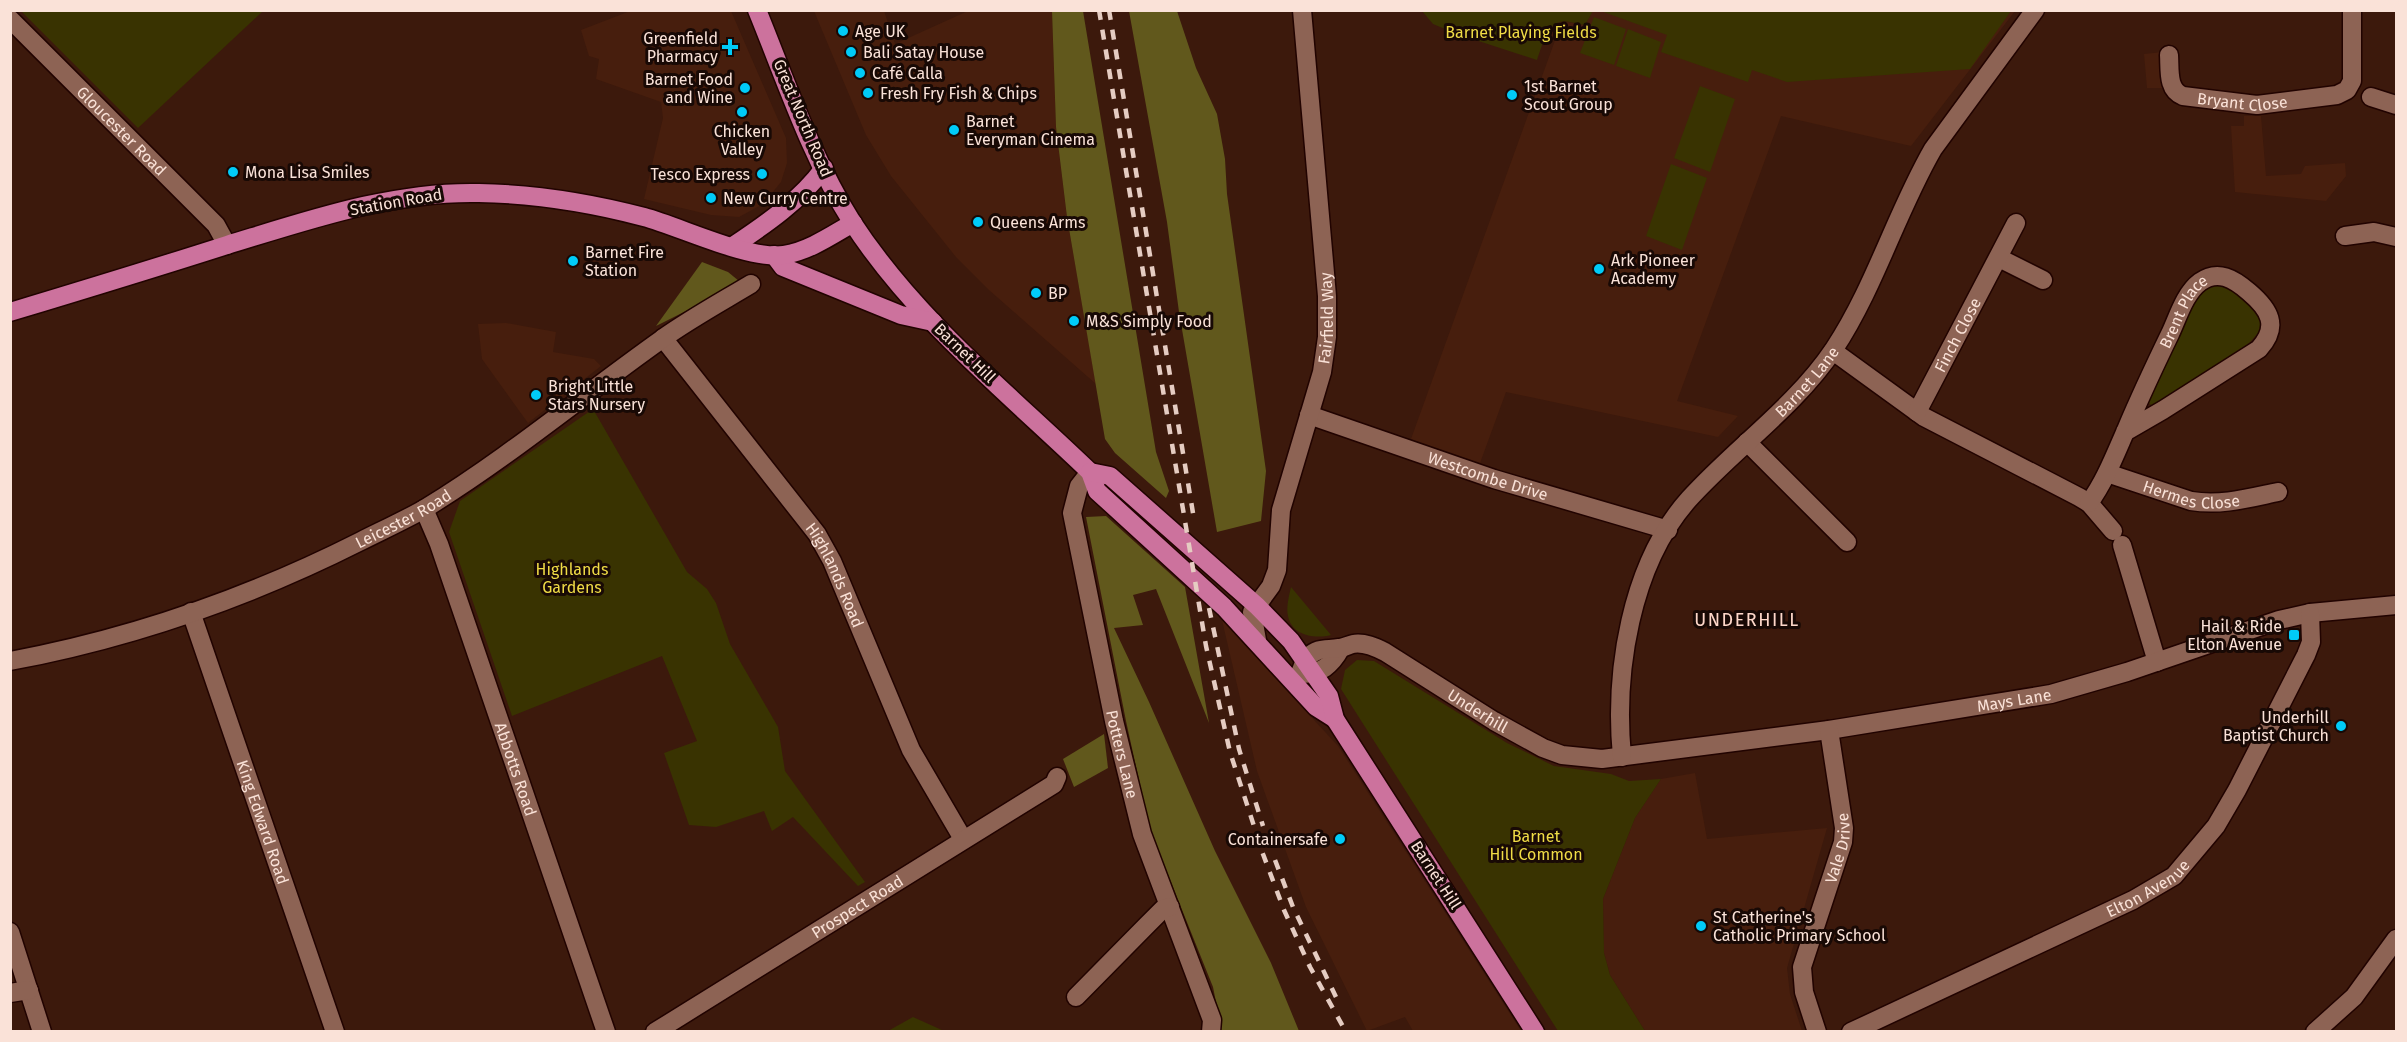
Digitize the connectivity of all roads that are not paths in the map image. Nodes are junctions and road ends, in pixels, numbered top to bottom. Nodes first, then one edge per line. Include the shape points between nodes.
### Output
1 (757, 10) edge
2 (1302, 10) edge
3 (2035, 10) edge
4 (2352, 10) edge
5 (10, 19) edge
6 (2169, 55) dead end
7 (2371, 97) dead end
8 (2397, 105) edge
9 (824, 168) junction
10 (853, 223) junction
11 (2016, 223) dead end
12 (2345, 236) dead end
13 (2397, 237) edge
14 (227, 245) junction
15 (733, 246) junction
16 (774, 255) junction
17 (1999, 258) junction
18 (2043, 280) dead end
19 (751, 284) dead end
20 (10, 312) edge
21 (933, 322) junction
22 (663, 338) junction
23 (1833, 351) junction
24 (1917, 412) junction
25 (1309, 415) junction
26 (2125, 432) junction
27 (1747, 442) junction
28 (1090, 472) junction
29 (2108, 473) junction
30 (2278, 492) dead end
31 (2089, 503) junction
32 (424, 509) junction
33 (1668, 530) junction
34 (1847, 542) dead end
35 (2397, 605) edge
36 (1224, 607) junction
37 (1255, 609) junction
38 (191, 612) junction
39 (2310, 614) junction
40 (1257, 640) junction
41 (10, 661) edge
42 (2157, 662) junction
43 (1303, 672) junction
44 (1829, 730) junction
45 (1622, 757) junction
46 (1057, 777) dead end
47 (963, 838) junction
48 (1170, 907) junction
49 (10, 932) edge
50 (2397, 939) edge
51 (29, 990) junction
52 (10, 993) edge
53 (1076, 997) dead end
54 (662, 1030) edge
55 (42, 1032) edge
56 (335, 1032) edge
57 (606, 1032) edge
58 (1211, 1032) edge
59 (1535, 1032) edge
60 (1817, 1032) edge
61 (1851, 1032) edge
62 (2315, 1032) edge

1 - 9 main road, Great North Road
2 - 25 street, Fairfield Way via 1327,296 1324,361
3 - 23 street, Barnet Lane via 1933,149
4 - 6 street, Bryant Close via 2353,74 2347,90 2330,96 2257,105 2183,96 2172,86
5 - 14 street, Gloucester Road via 216,225
7 - 8 street
9 - 10 main road, Great North Road
9 - 15 main road via 810,187
10 - 16 main road, Station Road via 799,251
10 - 21 main road, Barnet Hill
11 - 17 street, Finch Close
12 - 13 street via 2374,232
14 - 15 main road, Station Road via 315,218 442,192 520,195 598,207
14 - 20 main road, Station Road
15 - 16 main road, Station Road
16 - 21 main road via 783,267 901,315
17 - 18 street
17 - 24 street, Finch Close
19 - 22 street, Leicester Road
21 - 28 main road, Barnet Hill
22 - 32 street, Leicester Road via 505,457
22 - 47 street, Highlands Road via 817,534 911,750
23 - 24 street
23 - 27 street, Barnet Lane
24 - 31 street
25 - 33 street, Westcombe Drive via 1494,479
25 - 37 street, Fairfield Way via 1281,510 1277,570 1272,586
26 - 26 street, Brent Place via 2188,296 2201,281 2216,276 2235,280 2266,308 2271,328 2259,349
26 - 29 street, Brent Place
27 - 33 street, Barnet Lane via 1689,499
27 - 34 street
28 - 36 main road, Barnet Hill via 1097,491
28 - 37 main road, Barnet Hill via 1110,476
28 - 48 street, Potters Lane via 1079,486 1072,513 1122,758 1142,834
29 - 30 street, Hermes Close via 2206,504
29 - 31 street, Brent Place
31 - 42 street via 2117,538
32 - 38 street, Leicester Road via 324,559
32 - 57 street, Abbotts Road
33 - 45 street, Barnet Lane via 1644,575 1630,623 1619,703
35 - 39 street, Mays Lane
36 - 37 street via 1245,612
36 - 40 main road, Barnet Hill
37 - 40 street
37 - 43 main road, Barnet Hill via 1291,641
38 - 41 street, Leicester Road via 147,629
38 - 56 street, King Edward Road
39 - 42 street, Mays Lane via 2270,623
39 - 61 street, Elton Avenue via 2311,642 2306,655 2237,790 2216,826 2174,876 2133,900
40 - 43 main road, Barnet Hill
42 - 44 street, Mays Lane via 2051,694
43 - 45 street, Underhill via 1315,651 1361,643 1385,652 1544,748 1582,758
43 - 59 main road, Barnet Hill via 1316,706 1335,719
44 - 45 street, Mays Lane
44 - 60 street, Vale Drive via 1844,828 1843,842 1802,967 1804,992
46 - 47 street, Prospect Road via 1054,784
47 - 54 street, Prospect Road
48 - 53 street via 1163,909
48 - 58 street, Potters Lane via 1212,1020
49 - 51 street
50 - 62 street via 2354,997
51 - 52 street
51 - 55 street

